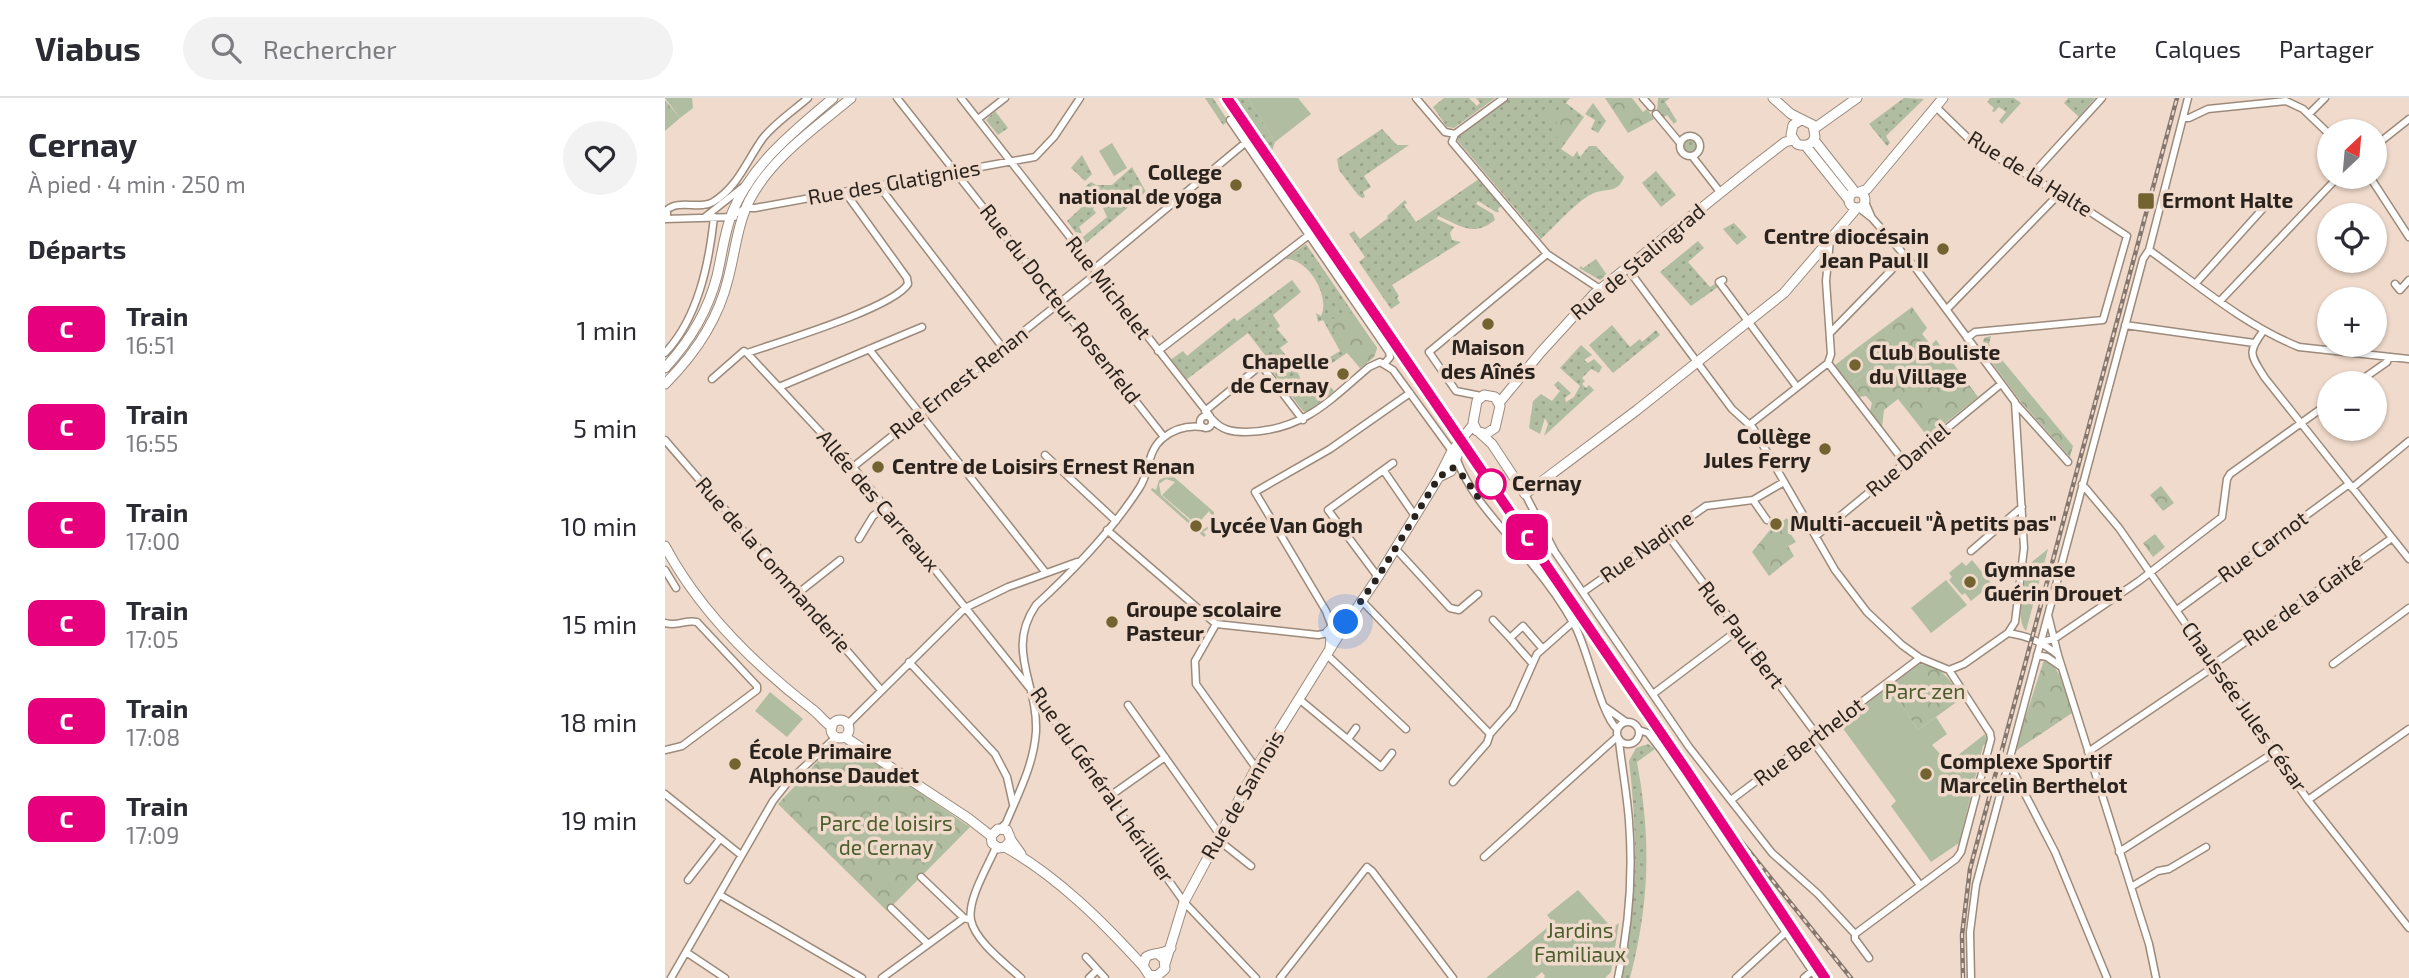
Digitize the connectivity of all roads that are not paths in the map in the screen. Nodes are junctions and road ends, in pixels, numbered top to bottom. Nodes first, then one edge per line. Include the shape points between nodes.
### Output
1 (808, 98) edge
2 (833, 98) edge
3 (851, 98) edge
4 (897, 98) edge
5 (961, 98) edge
6 (1005, 98) edge
7 (1080, 98) edge
8 (1416, 98) edge
9 (1504, 98) edge
10 (1643, 98) edge
11 (1857, 98) edge
12 (1943, 98) edge
13 (2102, 98) edge
14 (2188, 98) edge
15 (2325, 98) edge
16 (1775, 100) edge
17 (2263, 101) edge
18 (1651, 107) dead end
19 (1936, 107) junction
20 (1656, 114) dead end
21 (2309, 114) junction
22 (2184, 118) junction
23 (978, 119) junction
24 (2409, 119) edge
25 (1230, 120) dead end
26 (2317, 122) edge
27 (1808, 123) junction
28 (1791, 128) junction
29 (1455, 134) junction
30 (2387, 136) edge
31 (1793, 140) junction
32 (1245, 143) junction
33 (1680, 143) junction
34 (1809, 143) junction
35 (1692, 156) junction
36 (1011, 161) junction
37 (956, 172) junction
38 (2030, 177) junction
39 (747, 183) junction
40 (879, 186) junction
41 (2327, 189) edge
42 (2377, 189) edge
43 (845, 192) junction
44 (1720, 192) junction
45 (2060, 193) junction
46 (1859, 200) junction
47 (2267, 204) dead end
48 (746, 208) junction
49 (714, 217) junction
50 (730, 217) junction
51 (704, 218) junction
52 (666, 219) edge
53 (742, 219) junction
54 (1309, 235) junction
55 (2409, 237) edge
56 (1830, 238) junction
57 (2148, 250) junction
58 (1547, 254) junction
59 (1905, 256) junction
60 (1627, 268) junction
61 (1095, 271) junction
62 (1723, 280) dead end
63 (2409, 281) edge
64 (2196, 283) junction
65 (2395, 284) dead end
66 (1599, 289) junction
67 (2221, 300) junction
68 (1059, 304) junction
69 (1947, 309) junction
70 (1747, 321) junction
71 (2125, 325) junction
72 (922, 327) dead end
73 (2264, 330) junction
74 (1831, 333) junction
75 (1967, 338) junction
76 (2254, 343) junction
77 (1003, 348) junction
78 (869, 349) junction
79 (1158, 351) junction
80 (665, 353) edge
81 (747, 354) junction
82 (2389, 358) junction
83 (2409, 359) edge
84 (1697, 361) junction
85 (1385, 363) junction
86 (1828, 363) junction
87 (665, 368) edge
88 (2374, 371) edge
89 (712, 379) dead end
90 (665, 384) edge
91 (2001, 384) junction
92 (779, 387) junction
93 (1797, 387) junction
94 (1410, 393) junction
95 (1479, 399) junction
96 (2015, 402) junction
97 (1499, 403) junction
98 (2317, 412) edge
99 (920, 414) junction
100 (1206, 419) junction
101 (1303, 419) junction
102 (2301, 423) junction
103 (1749, 425) junction
104 (1477, 430) junction
105 (1494, 430) junction
106 (1223, 433) dead end
107 (1164, 437) junction
108 (665, 440) edge
109 (2409, 441) edge
110 (1493, 444) junction
111 (1045, 455) dead end
112 (1453, 458) junction
113 (2068, 462) dead end
114 (1392, 463) dead end
115 (1905, 463) junction
116 (853, 467) junction
117 (1384, 471) junction
118 (1439, 477) junction
119 (1784, 482) junction
120 (2082, 484) junction
121 (2350, 486) junction
122 (1525, 494) junction
123 (1753, 500) junction
124 (885, 507) junction
125 (2022, 508) junction
126 (1415, 516) junction
127 (1767, 520) dead end
128 (1115, 521) junction
129 (1107, 530) junction
130 (1666, 533) junction
131 (1816, 536) junction
132 (2392, 538) junction
133 (859, 539) dead end
134 (665, 546) edge
135 (1395, 548) junction
136 (1971, 551) dead end
137 (2408, 556) edge
138 (840, 561) dead end
139 (1079, 561) junction
140 (665, 570) edge
141 (2150, 572) junction
142 (1046, 573) junction
143 (1378, 577) junction
144 (676, 588) dead end
145 (1583, 592) junction
146 (797, 594) junction
147 (1478, 594) dead end
148 (1362, 601) junction
149 (965, 608) junction
150 (2409, 608) edge
151 (2177, 610) junction
152 (2047, 614) junction
153 (1493, 621) dead end
154 (1573, 622) junction
155 (665, 623) edge
156 (1216, 624) junction
157 (2012, 627) junction
158 (1738, 630) junction
159 (1334, 632) junction
160 (2023, 635) junction
161 (1510, 638) junction
162 (2055, 639) junction
163 (2041, 642) junction
164 (1542, 648) junction
165 (1328, 652) junction
166 (2037, 655) junction
167 (2058, 655) junction
168 (1920, 658) junction
169 (909, 662) junction
170 (1532, 663) junction
171 (2333, 664) dead end
172 (2215, 665) junction
173 (2062, 667) junction
174 (1949, 670) junction
175 (881, 690) junction
176 (1031, 691) junction
177 (1653, 694) junction
178 (1299, 699) junction
179 (1128, 705) dead end
180 (1605, 707) junction
181 (1626, 722) junction
182 (833, 724) junction
183 (1356, 728) dead end
184 (1406, 729) dead end
185 (2409, 729) edge
186 (1639, 730) junction
187 (844, 732) junction
188 (1490, 734) junction
189 (1618, 736) junction
190 (1814, 737) junction
191 (1348, 739) junction
192 (1631, 744) junction
193 (665, 750) edge
194 (2088, 751) junction
195 (2275, 752) junction
196 (1392, 753) dead end
197 (1165, 757) junction
198 (1623, 760) junction
199 (2007, 767) junction
200 (1256, 768) junction
201 (1454, 782) dead end
202 (665, 794) edge
203 (1110, 796) junction
204 (1731, 800) junction
205 (2308, 800) junction
206 (1013, 806) junction
207 (1000, 829) junction
208 (1219, 837) junction
209 (720, 839) junction
210 (1004, 845) junction
211 (2206, 846) dead end
212 (2119, 852) junction
213 (741, 855) junction
214 (1484, 857) dead end
215 (1251, 866) dead end
216 (921, 877) dead end
217 (688, 880) dead end
218 (1920, 886) junction
219 (2131, 887) junction
220 (720, 895) junction
221 (1184, 902) junction
222 (891, 908) dead end
223 (967, 919) junction
224 (2409, 928) edge
225 (1786, 932) junction
226 (1855, 934) junction
227 (928, 944) junction
228 (1125, 946) junction
229 (1171, 948) junction
230 (686, 952) junction
231 (1158, 954) junction
232 (1147, 955) junction
233 (1086, 957) dead end
234 (1869, 957) dead end
235 (1143, 966) junction
236 (1097, 970) junction
237 (1812, 971) junction
238 (1163, 972) edge
239 (1149, 976) edge
240 (883, 977) edge
241 (671, 978) edge
242 (725, 978) edge
243 (862, 978) edge
244 (1021, 978) edge
245 (1089, 978) edge
246 (1105, 978) edge
247 (1256, 978) edge
248 (1280, 978) edge
249 (1453, 978) edge
250 (1618, 978) edge
251 (1736, 978) edge
252 (1804, 978) edge
253 (1817, 978) edge
254 (1971, 978) edge
255 (2107, 978) edge
256 (2156, 978) edge

1 - 52 street via 772,128 739,178 715,201 675,205 667,210
2 - 39 street via 776,147
3 - 48 street via 781,158
4 - 37 street, Rue du Docteur Rosenfeld
5 - 23 street, Rue Michelet
6 - 23 street
7 - 36 street, Rue des Glatignies via 1041,153
8 - 29 street via 1445,132
9 - 29 street
10 - 18 street
11 - 27 street
12 - 19 street
13 - 38 street
14 - 22 street
15 - 21 street
16 - 27 street
16 - 28 street
17 - 21 street via 2286,101
17 - 22 street via 2208,108
19 - 38 street, Rue de la Halte via 1974,144
19 - 46 street
20 - 33 street
21 - 26 street
22 - 57 street
23 - 36 street, Rue Michelet
24 - 30 street
25 - 32 street
27 - 28 street
27 - 34 street
28 - 31 street
29 - 58 street via 1452,142
31 - 34 street via 1799,145
31 - 44 street, Rue de Stalingrad
32 - 54 street
32 - 61 street, Rue Ernest Renan
33 - 35 street via 1681,152
33 - 35 street via 1686,136 1697,138 1700,147
34 - 46 street
35 - 44 street
36 - 37 street, Rue des Glatignies
36 - 61 street, Rue Michelet
37 - 40 street, Rue des Glatignies
37 - 68 street, Rue du Docteur Rosenfeld
38 - 45 street, Rue de la Halte
39 - 50 street
39 - 51 street
40 - 43 street, Rue des Glatignies
40 - 77 street
41 - 67 street
42 - 55 street
43 - 48 street, Rue des Glatignies
43 - 81 street via 908,284 881,305
44 - 60 street, Rue de Stalingrad
45 - 69 street
45 - 75 street, Rue de la Halte via 2127,236 2103,320 1975,332
46 - 56 street
46 - 59 street
47 - 64 street
48 - 50 street
48 - 53 street
49 - 50 street
49 - 51 street
49 - 80 street via 701,287 680,335
50 - 53 street
50 - 87 street via 706,306
51 - 52 street
53 - 90 street via 718,310 694,352
54 - 79 street
54 - 85 street via 1389,352
56 - 70 street via 1784,293
56 - 74 street via 1826,281
57 - 64 street
57 - 71 street
58 - 66 street
58 - 95 street via 1429,352 1456,391
59 - 69 street
59 - 74 street
60 - 66 street, Rue de Stalingrad
60 - 84 street
61 - 68 street, Rue Ernest Renan
61 - 79 street, Rue Michelet
62 - 70 street via 1719,282
63 - 65 street via 2400,290
64 - 67 street
66 - 97 street, Rue de Stalingrad
67 - 73 street
68 - 77 street, Rue Ernest Renan
68 - 107 street, Rue du Docteur Rosenfeld
69 - 75 street
70 - 84 street
70 - 93 street
71 - 76 street
71 - 120 street
72 - 78 street
73 - 76 street
73 - 82 street via 2299,347
74 - 86 street
75 - 91 street
76 - 102 street via 2251,357
77 - 99 street, Rue Ernest Renan
78 - 92 street
78 - 99 street
79 - 100 street, Rue Michelet
81 - 89 street via 744,351
81 - 92 street, Allée des Carreaux
82 - 83 street
82 - 88 street
84 - 103 street
84 - 122 street
85 - 94 street
85 - 101 street via 1370,367
86 - 93 street
86 - 115 street
91 - 96 street
91 - 115 street, Rue Daniel
92 - 116 street, Allée des Carreaux
93 - 103 street
94 - 112 street
94 - 159 street via 1330,449 1255,492
95 - 97 street via 1492,395
95 - 104 street
96 - 113 street
96 - 125 street
97 - 105 street
98 - 102 street
99 - 116 street, Rue Ernest Renan
99 - 142 street
100 - 101 street via 1241,432 1263,431
100 - 101 street via 1261,365
100 - 106 street
100 - 107 street
102 - 121 street
102 - 141 street via 2230,474 2223,517
103 - 119 street
104 - 105 street via 1489,434
104 - 110 street
104 - 112 street
105 - 110 street
107 - 128 street, Rue du Général Lhérillier via 1151,453 1140,486
108 - 146 street, Rue de la Commanderie
109 - 121 street, Rue Carnot
110 - 122 street
111 - 128 street
112 - 118 street
112 - 118 street
112 - 154 street
114 - 117 street
115 - 131 street, Rue Daniel
116 - 124 street, Allée des Carreaux
117 - 126 street
117 - 143 street via 1328,510
118 - 126 street
119 - 123 street, Rue Nadine
119 - 131 street
120 - 141 street, Chaussée Jules César
120 - 152 street
121 - 132 street
121 - 151 street, Rue Carnot
122 - 145 street via 1555,552
123 - 127 street
123 - 130 street, Rue Nadine via 1706,506
124 - 133 street via 873,516
124 - 149 street, Allée des Carreaux
125 - 136 street
125 - 157 street via 2024,560
126 - 135 street
128 - 129 street, Rue du Général Lhérillier
129 - 139 street, Rue du Général Lhérillier
129 - 156 street
130 - 145 street, Rue Nadine
130 - 158 street, Rue Paul Bert
131 - 168 street via 1867,612
132 - 137 street
132 - 172 street, Rue de la Gaité
134 - 182 street via 690,586 732,636
135 - 143 street
135 - 147 street via 1450,608 1459,610
138 - 146 street
139 - 142 street
139 - 176 street, Rue du Général Lhérillier via 1036,606 1024,626 1021,647
140 - 144 street
141 - 151 street, Chaussée Jules César
141 - 162 street
142 - 149 street
143 - 148 street
145 - 177 street
146 - 175 street, Rue de la Commanderie
148 - 159 street
148 - 188 street
149 - 169 street
149 - 176 street, Allée des Carreaux
150 - 171 street
151 - 172 street, Chaussée Jules César
152 - 162 street
152 - 163 street
153 - 161 street
154 - 164 street
154 - 180 street
155 - 193 street via 697,622 757,686 682,746
156 - 159 street via 1318,635
156 - 200 street via 1195,661 1196,684
157 - 160 street
157 - 160 street
157 - 174 street via 1964,664
158 - 177 street
158 - 190 street, Rue Paul Bert
159 - 165 street, Rue de Sannois
160 - 163 street
161 - 164 street via 1523,626
161 - 170 street
162 - 163 street
162 - 167 street
163 - 166 street
163 - 167 street
164 - 170 street
165 - 178 street, Rue de Sannois
165 - 184 street
166 - 173 street
166 - 199 street
167 - 173 street
168 - 174 street
168 - 190 street, Rue Berthelot
169 - 175 street
169 - 206 street via 995,754 1007,777
170 - 188 street via 1513,708
172 - 194 street, Rue de la Gaité
172 - 195 street, Chaussée Jules César
173 - 194 street
174 - 218 street via 1991,739 1961,852
175 - 187 street
176 - 203 street, Rue du Général Lhérillier
176 - 206 street via 1034,748
177 - 204 street
178 - 191 street
178 - 200 street, Rue de Sannois
179 - 197 street
180 - 181 street
180 - 189 street
181 - 186 street
181 - 189 street
182 - 187 street via 832,732
182 - 187 street via 842,720
183 - 191 street
185 - 205 street
186 - 192 street
186 - 225 street via 1648,733 1662,751
187 - 207 street via 968,818
187 - 213 street via 780,792
188 - 201 street
189 - 192 street
189 - 198 street
189 - 214 street
190 - 204 street, Rue Berthelot
190 - 218 street, Rue Paul Bert
191 - 196 street via 1381,767
192 - 198 street
194 - 212 street
195 - 205 street, Chaussée Jules César
195 - 212 street
197 - 203 street
197 - 208 street
198 - 250 street via 1630,871
199 - 254 street via 1973,899
199 - 255 street via 2047,835
200 - 208 street, Rue de Sannois
202 - 209 street
203 - 221 street, Rue du Général Lhérillier
204 - 226 street via 1772,853
205 - 224 street, Chaussée Jules César
206 - 207 street
207 - 210 street
207 - 210 street via 992,843
208 - 215 street
208 - 221 street, Rue de Sannois
209 - 213 street
209 - 217 street
210 - 223 street via 974,896
210 - 228 street via 1063,889
211 - 219 street
212 - 219 street
213 - 220 street
216 - 223 street
218 - 226 street
219 - 256 street
220 - 230 street
220 - 243 street
221 - 229 street, Rue de Sannois
221 - 247 street, Rue du Général Lhérillier
222 - 227 street
223 - 227 street
223 - 244 street via 984,943
225 - 237 street
225 - 251 street
226 - 234 street
227 - 240 street
228 - 232 street
228 - 235 street
229 - 231 street
229 - 238 street, Rue de Sannois
230 - 241 street
230 - 242 street
231 - 232 street
231 - 238 street via 1164,959
232 - 235 street
233 - 236 street
235 - 239 street
236 - 245 street
236 - 246 street
237 - 252 street
237 - 253 street
238 - 239 street
248 - 249 street via 1367,867

